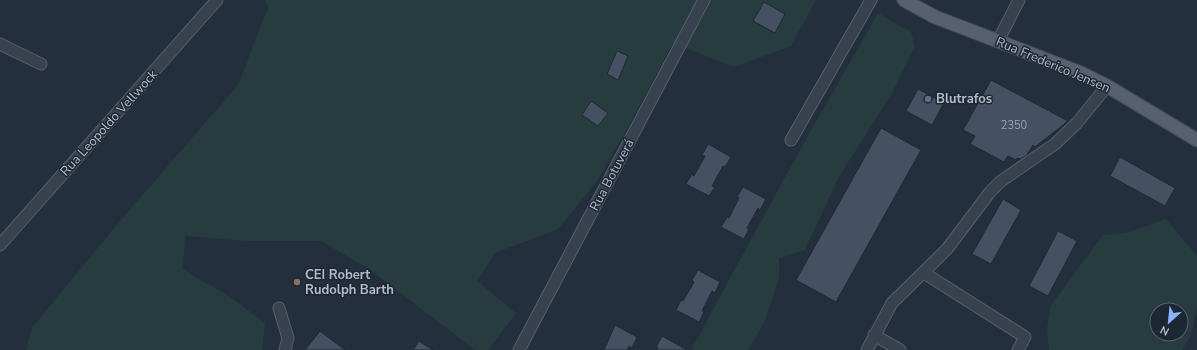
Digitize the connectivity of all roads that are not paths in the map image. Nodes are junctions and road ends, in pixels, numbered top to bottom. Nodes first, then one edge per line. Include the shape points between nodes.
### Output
1 (217, 0) edge
2 (704, 0) edge
3 (871, 0) edge
4 (904, 0) edge
5 (1019, 0) edge
6 (998, 41) junction
7 (0, 44) edge
8 (41, 64) dead end
9 (1107, 86) junction
10 (791, 140) dead end
11 (1197, 140) edge
12 (0, 245) edge
13 (924, 273) junction
14 (279, 308) dead end
15 (874, 335) junction
16 (285, 350) edge
17 (519, 350) edge
18 (868, 350) edge
19 (900, 350) edge
20 (1018, 350) edge

1 - 12 street, Rua Leopoldo Vellwock
2 - 17 street, Rua Botuverá
3 - 10 street
4 - 6 main road, Rua Frederico Jensen via 935,17
5 - 6 street
6 - 9 main road, Rua Frederico Jensen
7 - 8 street
9 - 11 main road, Rua Frederico Jensen
9 - 13 street via 1077,123 1055,144 1001,181 990,192 947,249
13 - 15 street via 892,304
13 - 20 street via 1025,337
14 - 16 street via 288,338
15 - 18 street
15 - 19 street

